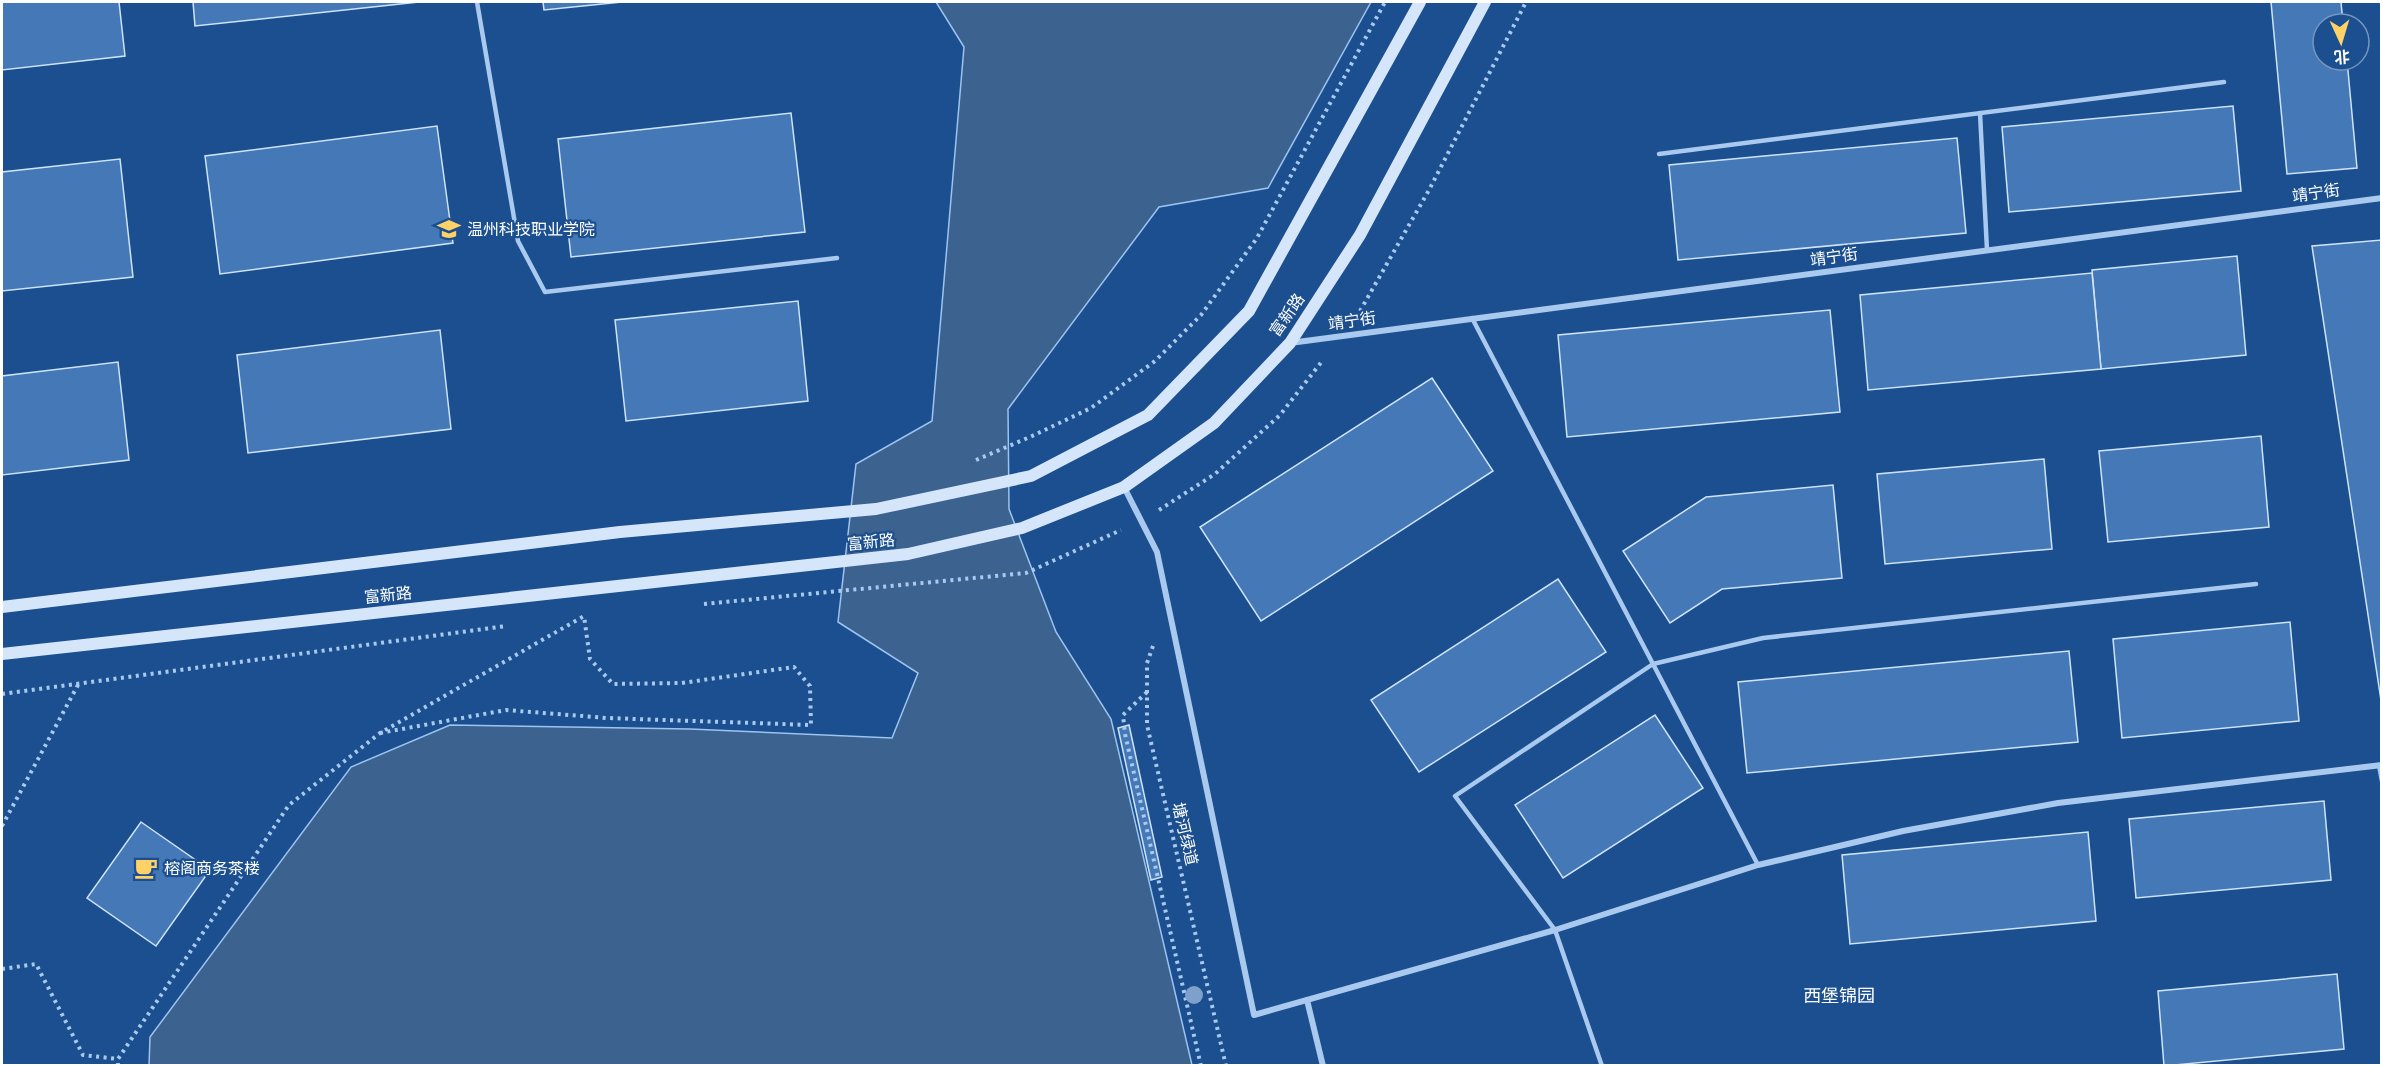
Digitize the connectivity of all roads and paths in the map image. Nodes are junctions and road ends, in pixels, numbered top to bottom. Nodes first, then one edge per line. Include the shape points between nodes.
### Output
1 (477, 2) edge
2 (1385, 2) edge
3 (1420, 2) edge
4 (1485, 2) edge
5 (2224, 82) dead end
6 (1980, 113) junction
7 (1659, 154) dead end
8 (2382, 198) edge
9 (1987, 250) junction
10 (837, 258) dead end
11 (1472, 318) junction
12 (1290, 343) junction
13 (971, 462) dead end
14 (1124, 487) junction
15 (1026, 573) dead end
16 (2256, 584) dead end
17 (701, 605) dead end
18 (2, 607) edge
19 (1168, 609) junction
20 (596, 615) dead end
21 (584, 616) junction
22 (572, 618) dead end
23 (514, 625) dead end
24 (2, 654) edge
25 (1653, 664) junction
26 (79, 683) junction
27 (1147, 691) junction
28 (2, 694) edge
29 (380, 733) junction
30 (2380, 765) edge
31 (2382, 781) edge
32 (2, 826) edge
33 (1758, 865) junction
34 (1555, 930) junction
35 (2, 969) edge
36 (1307, 1000) junction
37 (118, 1059) junction
38 (118, 1065) edge
39 (1201, 1065) edge
40 (1226, 1065) edge
41 (1323, 1065) edge
42 (1602, 1065) edge

1 - 10 lane via 518,241 545,292
2 - 13 path via 1257,238 1201,315 1155,361 1090,408
3 - 18 street, 富新路 via 1249,311 1148,415 1031,476 876,509 620,532
4 - 12 street, 富新路 via 1360,235
5 - 6 lane
6 - 7 lane
6 - 9 lane
8 - 9 street, 靖宁街
9 - 11 street, 靖宁街
11 - 12 street, 靖宁街
11 - 25 lane
12 - 14 street, 富新路 via 1214,423
14 - 19 street via 1157,552
14 - 24 street, 富新路 via 1022,528 908,554
15 - 17 path
16 - 25 lane via 1763,638
19 - 27 path, 塘河绿道 via 1147,663
19 - 36 street via 1254,1015
20 - 21 path
21 - 22 path
21 - 29 path
21 - 29 path via 590,659 613,684 682,682 794,668 810,686 811,725 607,718 506,710
23 - 26 path
25 - 33 lane
25 - 34 lane via 1455,796
26 - 28 path
26 - 32 path
27 - 39 path via 1123,715 1125,734
27 - 40 path, 塘河绿道 via 1147,725
29 - 37 path via 289,805
30 - 31 lane
30 - 33 street via 2058,803 1904,831
33 - 34 street
34 - 36 street
34 - 42 lane
35 - 37 path via 36,964 83,1055
36 - 41 street
37 - 38 path

